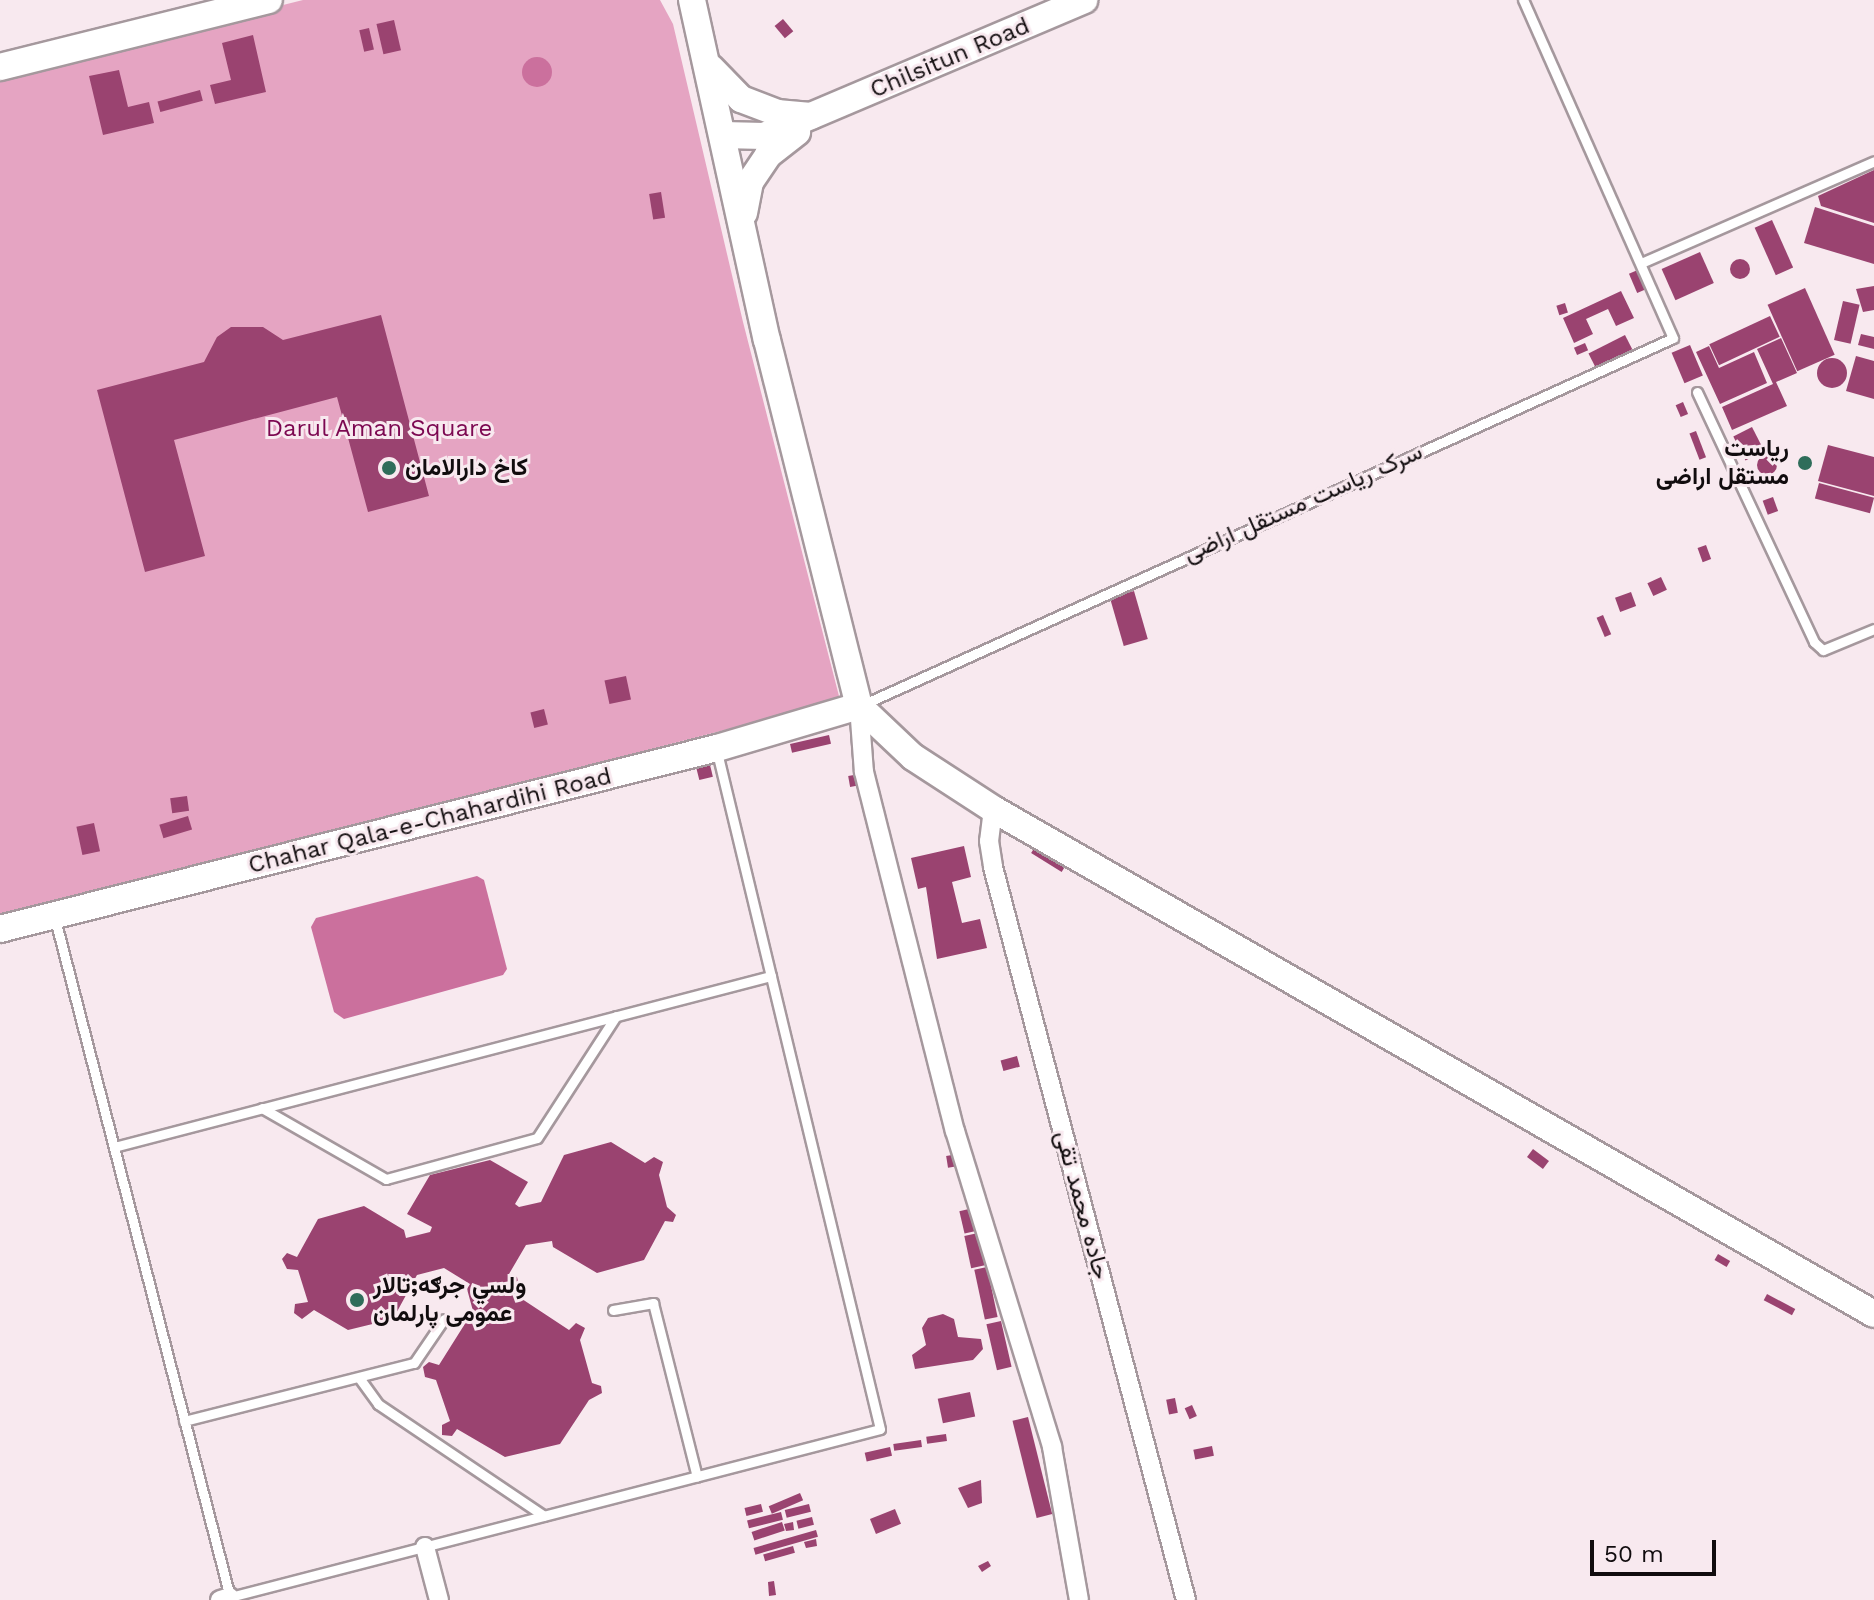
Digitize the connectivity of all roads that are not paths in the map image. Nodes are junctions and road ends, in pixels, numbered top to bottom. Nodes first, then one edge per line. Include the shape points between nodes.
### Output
1 (269, 0) edge
2 (692, 0) edge
3 (1084, 0) edge
4 (1523, 0) edge
5 (707, 63) junction
6 (0, 67) edge
7 (815, 117) junction
8 (723, 135) junction
9 (1874, 161) edge
10 (746, 243) junction
11 (1641, 263) junction
12 (1697, 392) dead end
13 (1874, 629) edge
14 (859, 706) junction
15 (717, 748) junction
16 (993, 809) junction
17 (54, 916) junction
18 (0, 929) edge
19 (771, 976) junction
20 (616, 1016) junction
21 (262, 1108) junction
22 (114, 1147) junction
23 (613, 1310) dead end
24 (1874, 1314) edge
25 (444, 1319) dead end
26 (360, 1379) junction
27 (184, 1421) junction
28 (697, 1477) junction
29 (544, 1516) junction
30 (425, 1547) junction
31 (225, 1599) edge
32 (439, 1600) edge
33 (1079, 1600) edge
34 (1186, 1600) edge

1 - 6 main road
2 - 5 main road
3 - 7 main road, Chilsitun Road
4 - 11 lane, سرک ریاست مستقل اراضی
5 - 7 main road via 741,99 777,113
5 - 8 main road
7 - 8 main road via 764,136
7 - 10 main road via 768,155 750,182 744,204
8 - 10 main road
9 - 11 lane
10 - 14 main road
11 - 14 lane, سرک ریاست مستقل اراضی via 1673,338
12 - 13 lane via 1814,642 1823,650
14 - 15 main road, Chahar Qala-e-Chahardihi Road
14 - 16 main road via 913,757
14 - 33 street via 864,772 955,1131 1052,1447
15 - 17 main road, Chahar Qala-e-Chahardihi Road
15 - 19 lane
16 - 24 main road
16 - 34 street, جاده محمد تقی via 993,867
17 - 18 main road, Chahar Qala-e-Chahardihi Road
17 - 22 lane
19 - 20 lane
19 - 28 lane via 880,1429
20 - 21 lane
20 - 21 lane via 537,1138 386,1179
21 - 22 lane
22 - 27 lane
23 - 28 lane via 653,1303
25 - 26 lane via 414,1363
26 - 27 lane
26 - 29 lane via 378,1404
27 - 31 lane
28 - 29 lane
29 - 30 lane
30 - 31 lane
30 - 32 street

